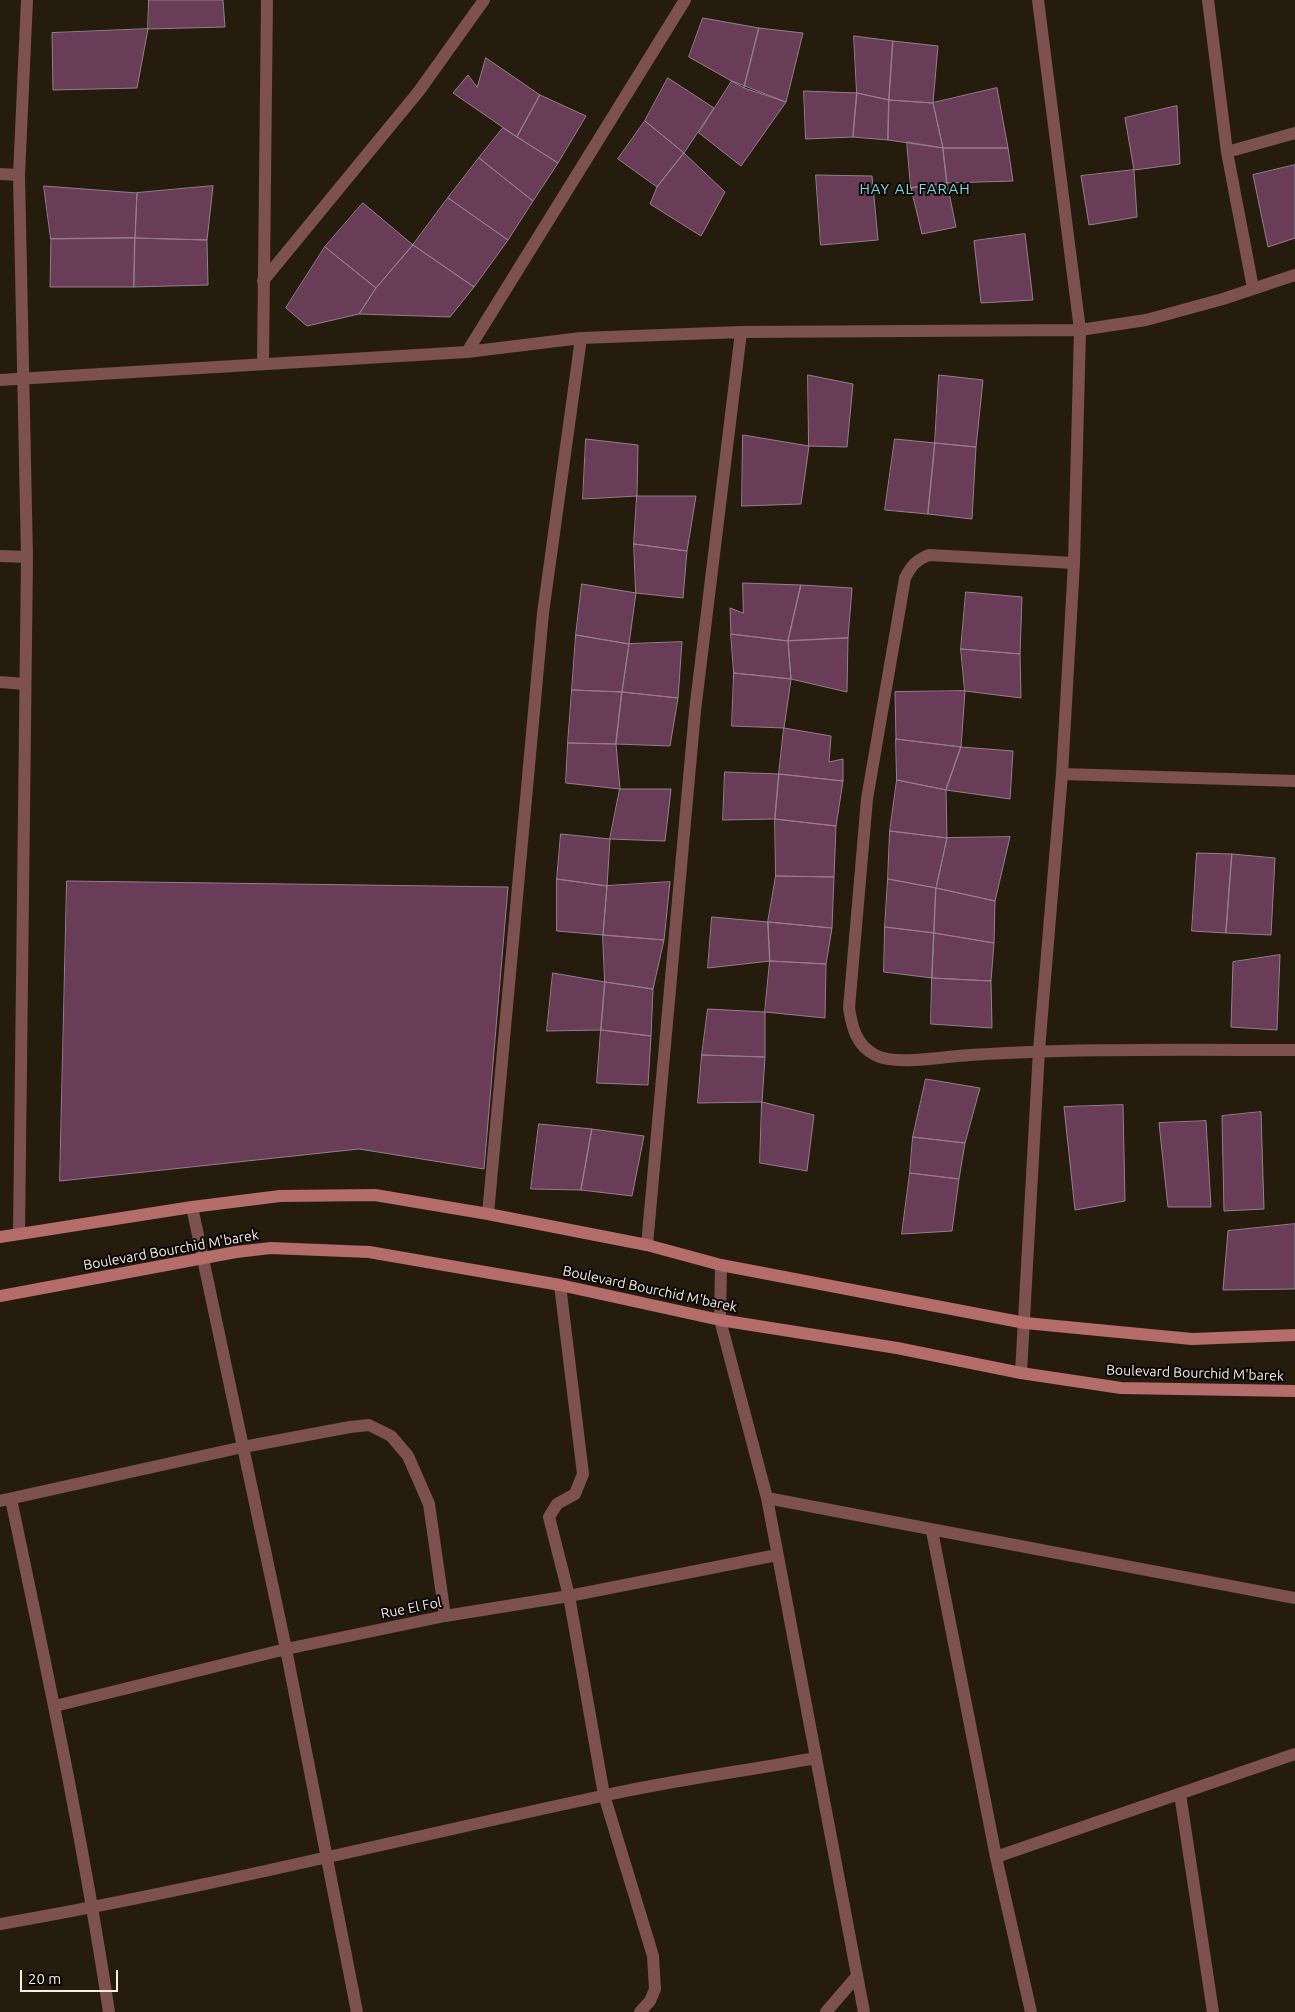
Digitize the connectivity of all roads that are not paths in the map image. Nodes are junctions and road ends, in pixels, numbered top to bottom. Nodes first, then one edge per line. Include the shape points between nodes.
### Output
1 (27, 0) edge
2 (267, 0) edge
3 (484, 0) edge
4 (685, 0) edge
5 (1038, 0) edge
6 (1208, 0) edge
7 (1295, 133) edge
8 (1227, 152) junction
9 (0, 174) edge
10 (20, 175) junction
11 (1295, 275) edge
12 (263, 281) junction
13 (1253, 288) junction
14 (1080, 330) junction
15 (741, 332) junction
16 (581, 338) junction
17 (466, 352) junction
18 (263, 363) junction
19 (0, 380) edge
20 (23, 380) junction
21 (0, 556) edge
22 (27, 557) junction
23 (1074, 563) junction
24 (0, 682) edge
25 (24, 684) junction
26 (1062, 774) junction
27 (1295, 781) edge
28 (1039, 1050) junction
29 (1295, 1050) edge
30 (192, 1208) junction
31 (488, 1214) junction
32 (19, 1234) junction
33 (0, 1237) edge
34 (647, 1245) junction
35 (202, 1259) junction
36 (721, 1265) junction
37 (560, 1285) junction
38 (0, 1296) edge
39 (720, 1320) junction
40 (1025, 1323) junction
41 (1295, 1335) edge
42 (1021, 1373) junction
43 (1295, 1391) edge
44 (243, 1448) junction
45 (766, 1498) junction
46 (5, 1500) edge
47 (932, 1531) junction
48 (777, 1555) junction
49 (569, 1596) junction
50 (1295, 1598) edge
51 (445, 1616) junction
52 (286, 1649) junction
53 (55, 1706) junction
54 (1295, 1754) edge
55 (816, 1758) junction
56 (1180, 1794) junction
57 (604, 1795) junction
58 (996, 1857) junction
59 (327, 1859) junction
60 (93, 1908) junction
61 (0, 1924) edge
62 (857, 1976) junction
63 (109, 2012) edge
64 (358, 2012) edge
65 (640, 2012) edge
66 (826, 2012) edge
67 (864, 2012) edge
68 (1031, 2012) edge
69 (1213, 2012) edge

1 - 10 street
2 - 12 street
3 - 12 street via 419,91
4 - 17 street
5 - 14 street
6 - 8 street
7 - 8 street
8 - 13 street
9 - 10 street
10 - 20 street
11 - 13 street
12 - 18 street
13 - 14 street via 1146,320
14 - 15 street
14 - 23 street
15 - 16 street
15 - 34 street via 695,711
16 - 17 street
16 - 31 street via 543,613
17 - 18 street
18 - 20 street
19 - 20 street
20 - 22 street
21 - 22 street
22 - 25 street
23 - 26 street
23 - 28 street via 929,555 911,566 905,578 867,799 849,1008 855,1037 876,1056 888,1059 917,1060
24 - 25 street
25 - 32 street
26 - 27 street
26 - 28 street
28 - 29 street
28 - 40 street
30 - 31 main road via 280,1196 348,1194 375,1195
30 - 32 main road
30 - 35 street
31 - 34 main road
32 - 33 main road
34 - 36 main road
35 - 37 main road, Boulevard Bourchid M'barek via 271,1248 361,1251
35 - 38 main road, Boulevard Bourchid M'barek
35 - 44 street
36 - 39 street
36 - 40 main road
37 - 39 main road, Boulevard Bourchid M'barek
37 - 49 street via 583,1461 578,1489 557,1504 549,1518
39 - 42 main road, Boulevard Bourchid M'barek via 897,1348
39 - 45 street
40 - 41 main road via 1192,1339
40 - 42 street
42 - 43 main road, Boulevard Bourchid M'barek via 1121,1388
44 - 46 street
44 - 51 street via 350,1427 369,1426 391,1436 408,1456 429,1504
44 - 52 street
45 - 47 street
45 - 48 street
46 - 53 street
47 - 50 street
47 - 58 street
48 - 49 street, Rue El Fol
48 - 55 street
49 - 51 street, Rue El Fol
49 - 57 street
51 - 52 street, Rue El Fol
52 - 53 street, Rue El Fol
52 - 59 street
53 - 60 street
54 - 56 street
55 - 57 street
55 - 62 street
56 - 58 street
56 - 69 street
57 - 59 street
57 - 65 street via 653,1956 655,1989
58 - 68 street
59 - 60 street
59 - 64 street
60 - 61 street
60 - 63 street
62 - 66 street
62 - 67 street

